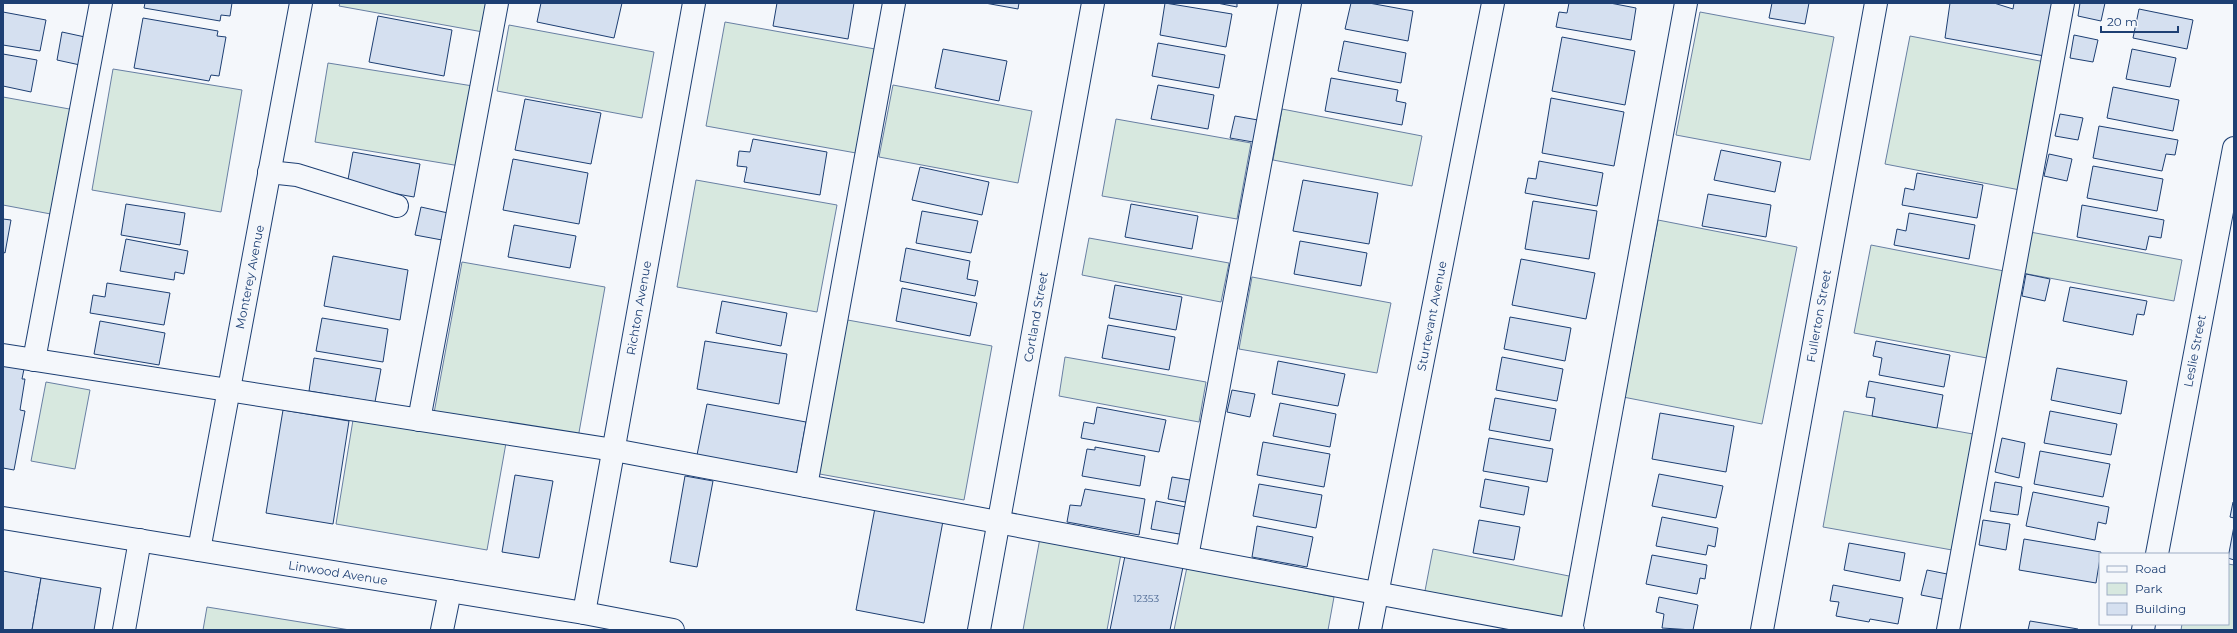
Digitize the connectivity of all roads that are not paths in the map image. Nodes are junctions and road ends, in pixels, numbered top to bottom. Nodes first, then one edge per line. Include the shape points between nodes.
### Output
1 (101, 3) edge
2 (301, 3) edge
3 (497, 3) edge
4 (694, 3) edge
5 (894, 3) edge
6 (1093, 3) edge
7 (1290, 3) edge
8 (1493, 3) edge
9 (1686, 3) edge
10 (1876, 3) edge
11 (2063, 3) edge
12 (2234, 148) edge
13 (269, 172) junction
14 (397, 206) dead end
15 (3, 355) edge
16 (34, 360) junction
17 (229, 390) junction
18 (419, 420) junction
19 (614, 450) junction
20 (806, 486) junction
21 (3, 518) edge
22 (999, 521) junction
23 (140, 540) junction
24 (199, 550) junction
25 (2157, 553) edge
26 (1187, 557) junction
27 (450, 591) junction
28 (1377, 593) junction
29 (584, 613) junction
30 (124, 630) edge
31 (442, 630) edge
32 (673, 630) edge
33 (979, 630) edge
34 (1370, 630) edge
35 (1572, 630) edge
36 (1762, 630) edge
37 (1948, 630) edge

1 - 16 street
2 - 13 street, Monterey Avenue
3 - 18 street
4 - 19 street, Richton Avenue
5 - 20 street
6 - 22 street, Cortland Street
7 - 26 street
8 - 28 street, Sturtevant Avenue
9 - 35 street
10 - 36 street, Fullerton Street
11 - 37 street
12 - 25 street, Leslie Street
13 - 14 street via 296,175
13 - 17 street, Monterey Avenue
15 - 16 street
16 - 17 street
17 - 18 street
17 - 24 street, Monterey Avenue
18 - 19 street
19 - 20 street
19 - 29 street, Richton Avenue
20 - 22 street
21 - 23 street, Linwood Avenue
22 - 26 street
22 - 33 street, Cortland Street
23 - 24 street, Linwood Avenue
23 - 30 street
24 - 27 street, Linwood Avenue
26 - 28 street
27 - 29 street, Linwood Avenue
27 - 31 street
28 - 34 street, Sturtevant Avenue
28 - 35 street
29 - 32 street, Linwood Avenue

